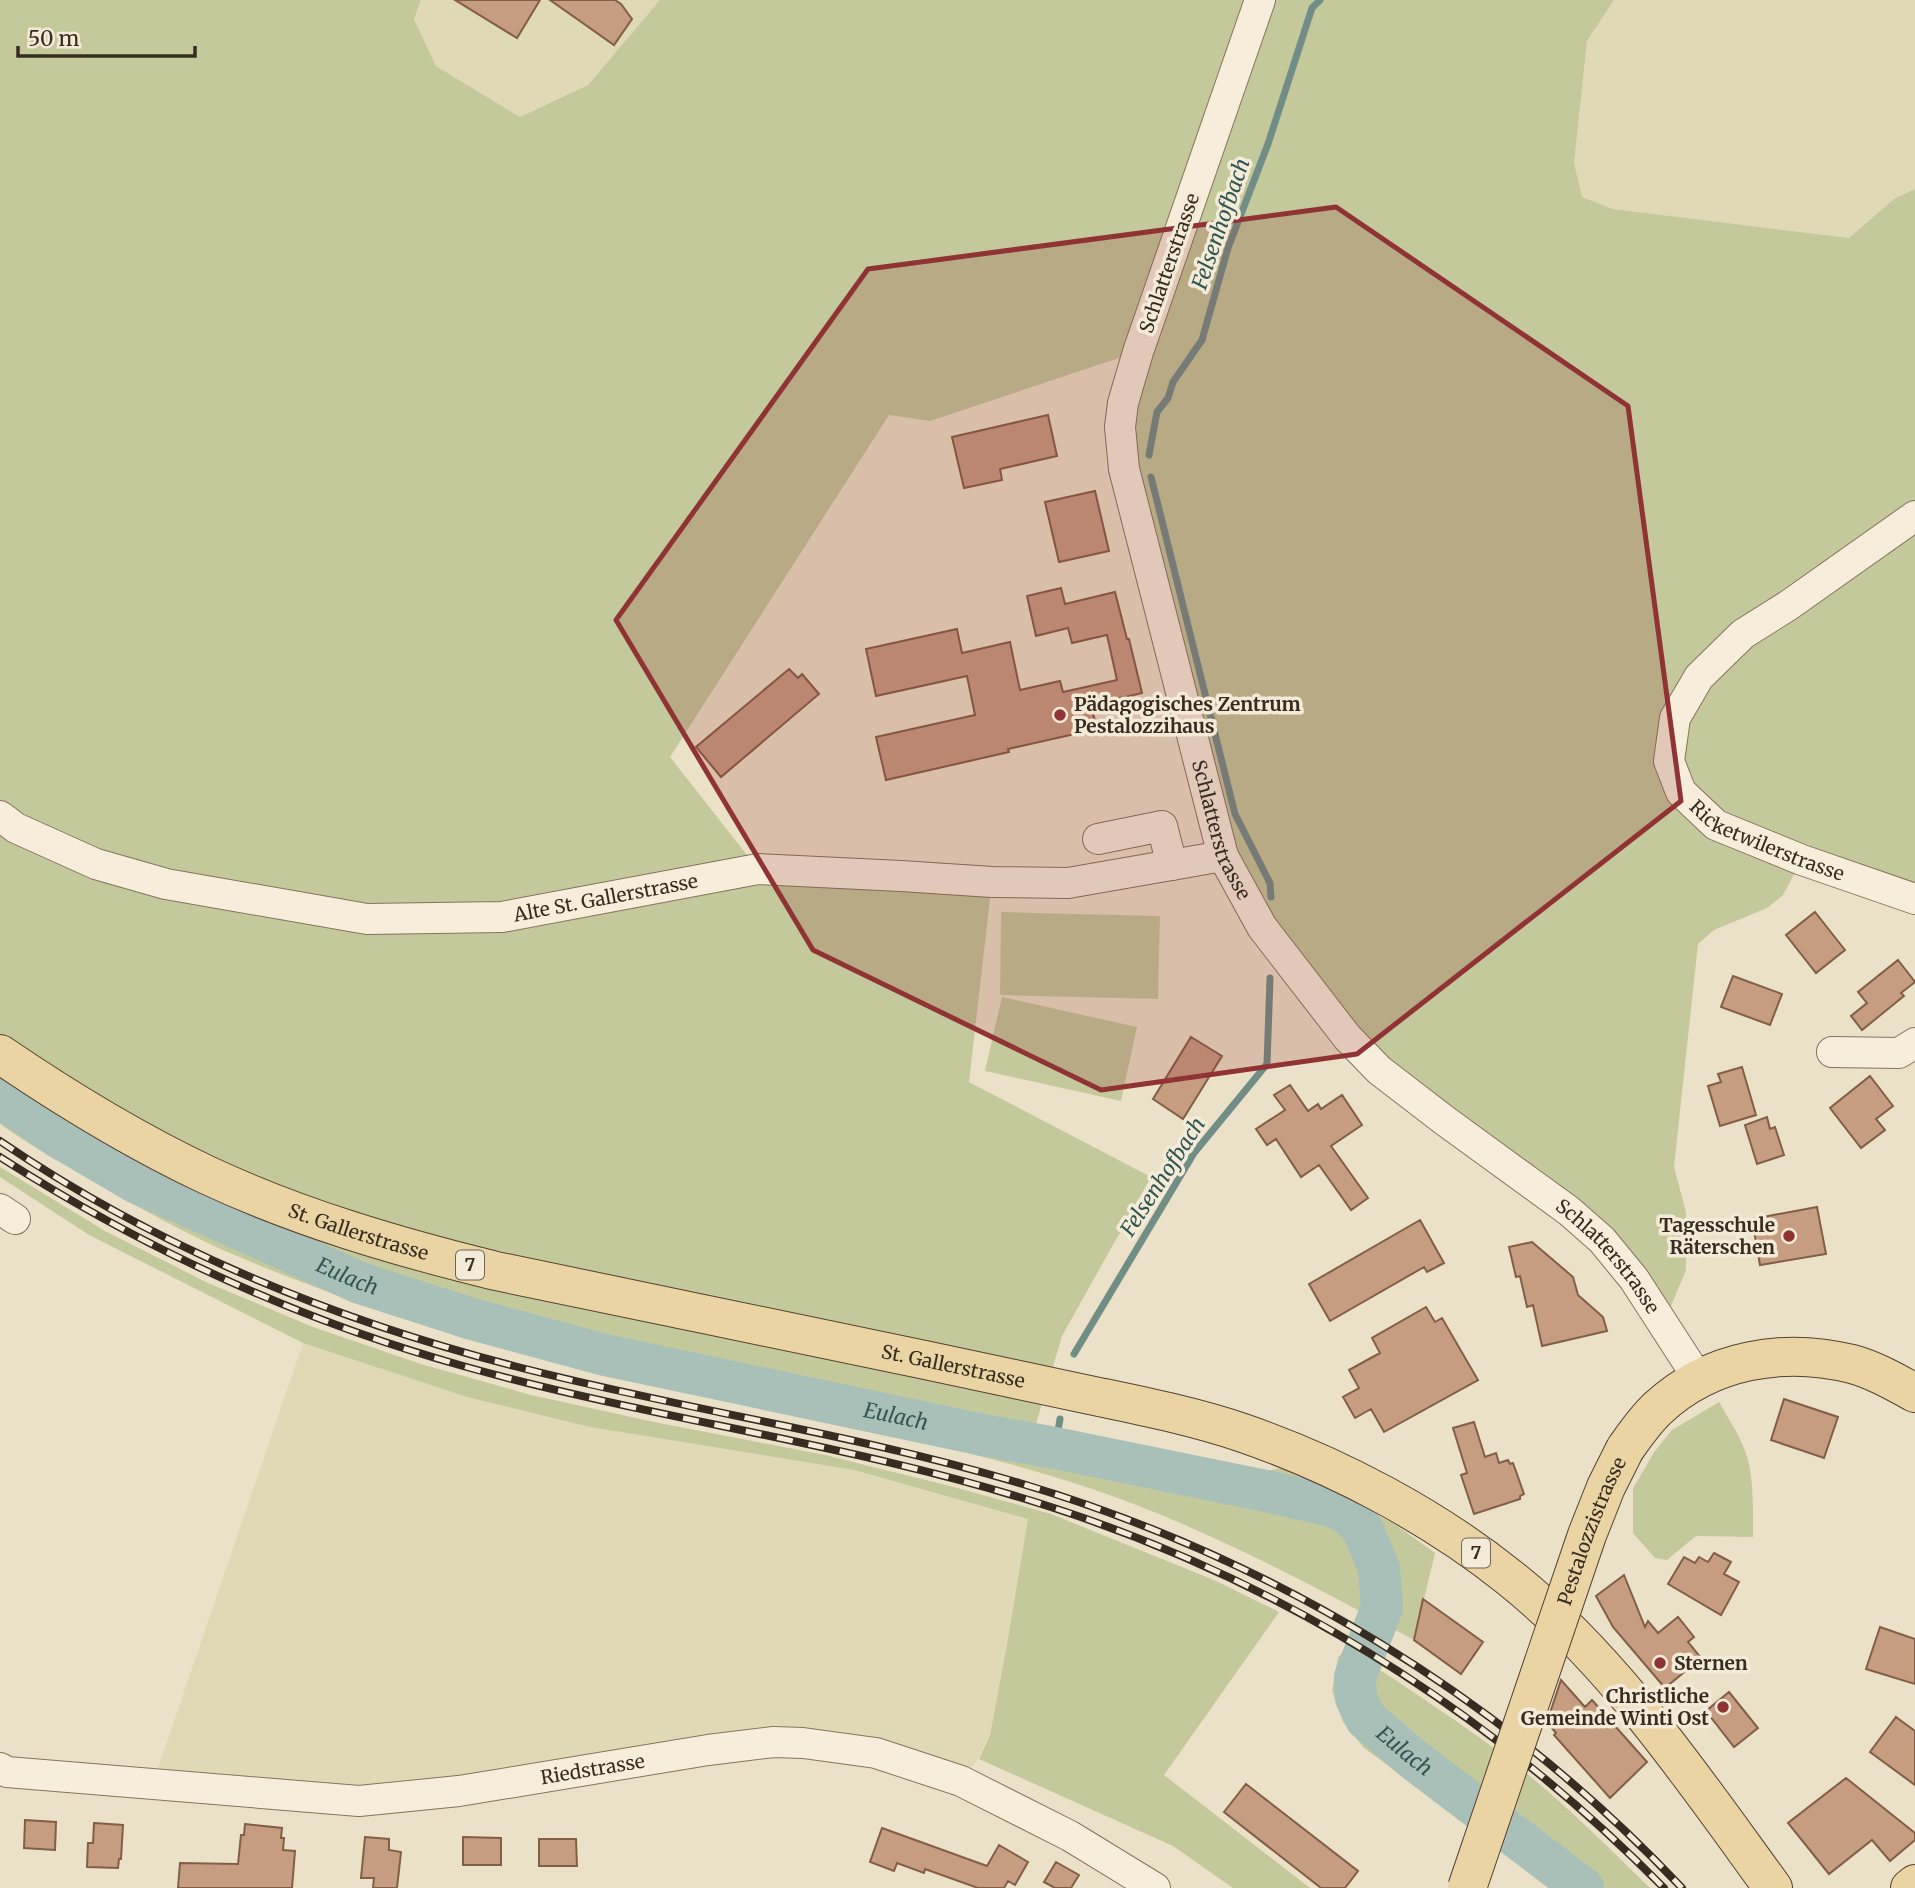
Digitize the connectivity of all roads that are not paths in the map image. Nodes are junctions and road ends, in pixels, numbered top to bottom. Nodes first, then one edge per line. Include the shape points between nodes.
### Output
1 (1260, 0) edge
2 (1915, 516) edge
3 (0, 816) edge
4 (1098, 839) dead end
5 (1223, 856) junction
6 (1172, 865) junction
7 (1915, 899) edge
8 (1915, 1043) edge
9 (1832, 1052) dead end
10 (0, 1054) edge
11 (1698, 1378) junction
12 (1915, 1393) edge
13 (2, 1771) edge
14 (1915, 1884) edge
15 (1154, 1888) edge
16 (1467, 1888) edge
17 (1773, 1888) edge
18 (1910, 1888) edge

1 - 5 street, Schlatterstrasse via 1138,352 1120,427 1124,469
2 - 7 street, Ricketwilerstrasse via 1743,634 1699,677 1675,718 1669,761 1681,792 1716,825
3 - 6 street, Alte St. Gallerstrasse via 16,828 96,864 166,884 367,919 502,917 758,869 1068,883
4 - 6 street via 1162,826
5 - 6 street, Alte St. Gallerstrasse
5 - 11 street, Schlatterstrasse via 1262,927 1347,1037 1380,1070 1602,1240 1634,1279
8 - 9 street via 1899,1053
10 - 17 main road, St. Gallerstrasse / 7 via 91,1113 208,1175 386,1241 496,1271 1188,1418 1242,1433 1359,1483 1473,1551 1549,1611 1649,1722
11 - 12 main road, Pestalozzistrasse via 1760,1358 1802,1356 1853,1364
11 - 16 main road, Pestalozzistrasse, bridge via 1638,1429 1606,1487
13 - 15 street, Riedstrasse via 359,1801 459,1791 708,1750 803,1743 876,1754 961,1781 1070,1836
14 - 18 main road

